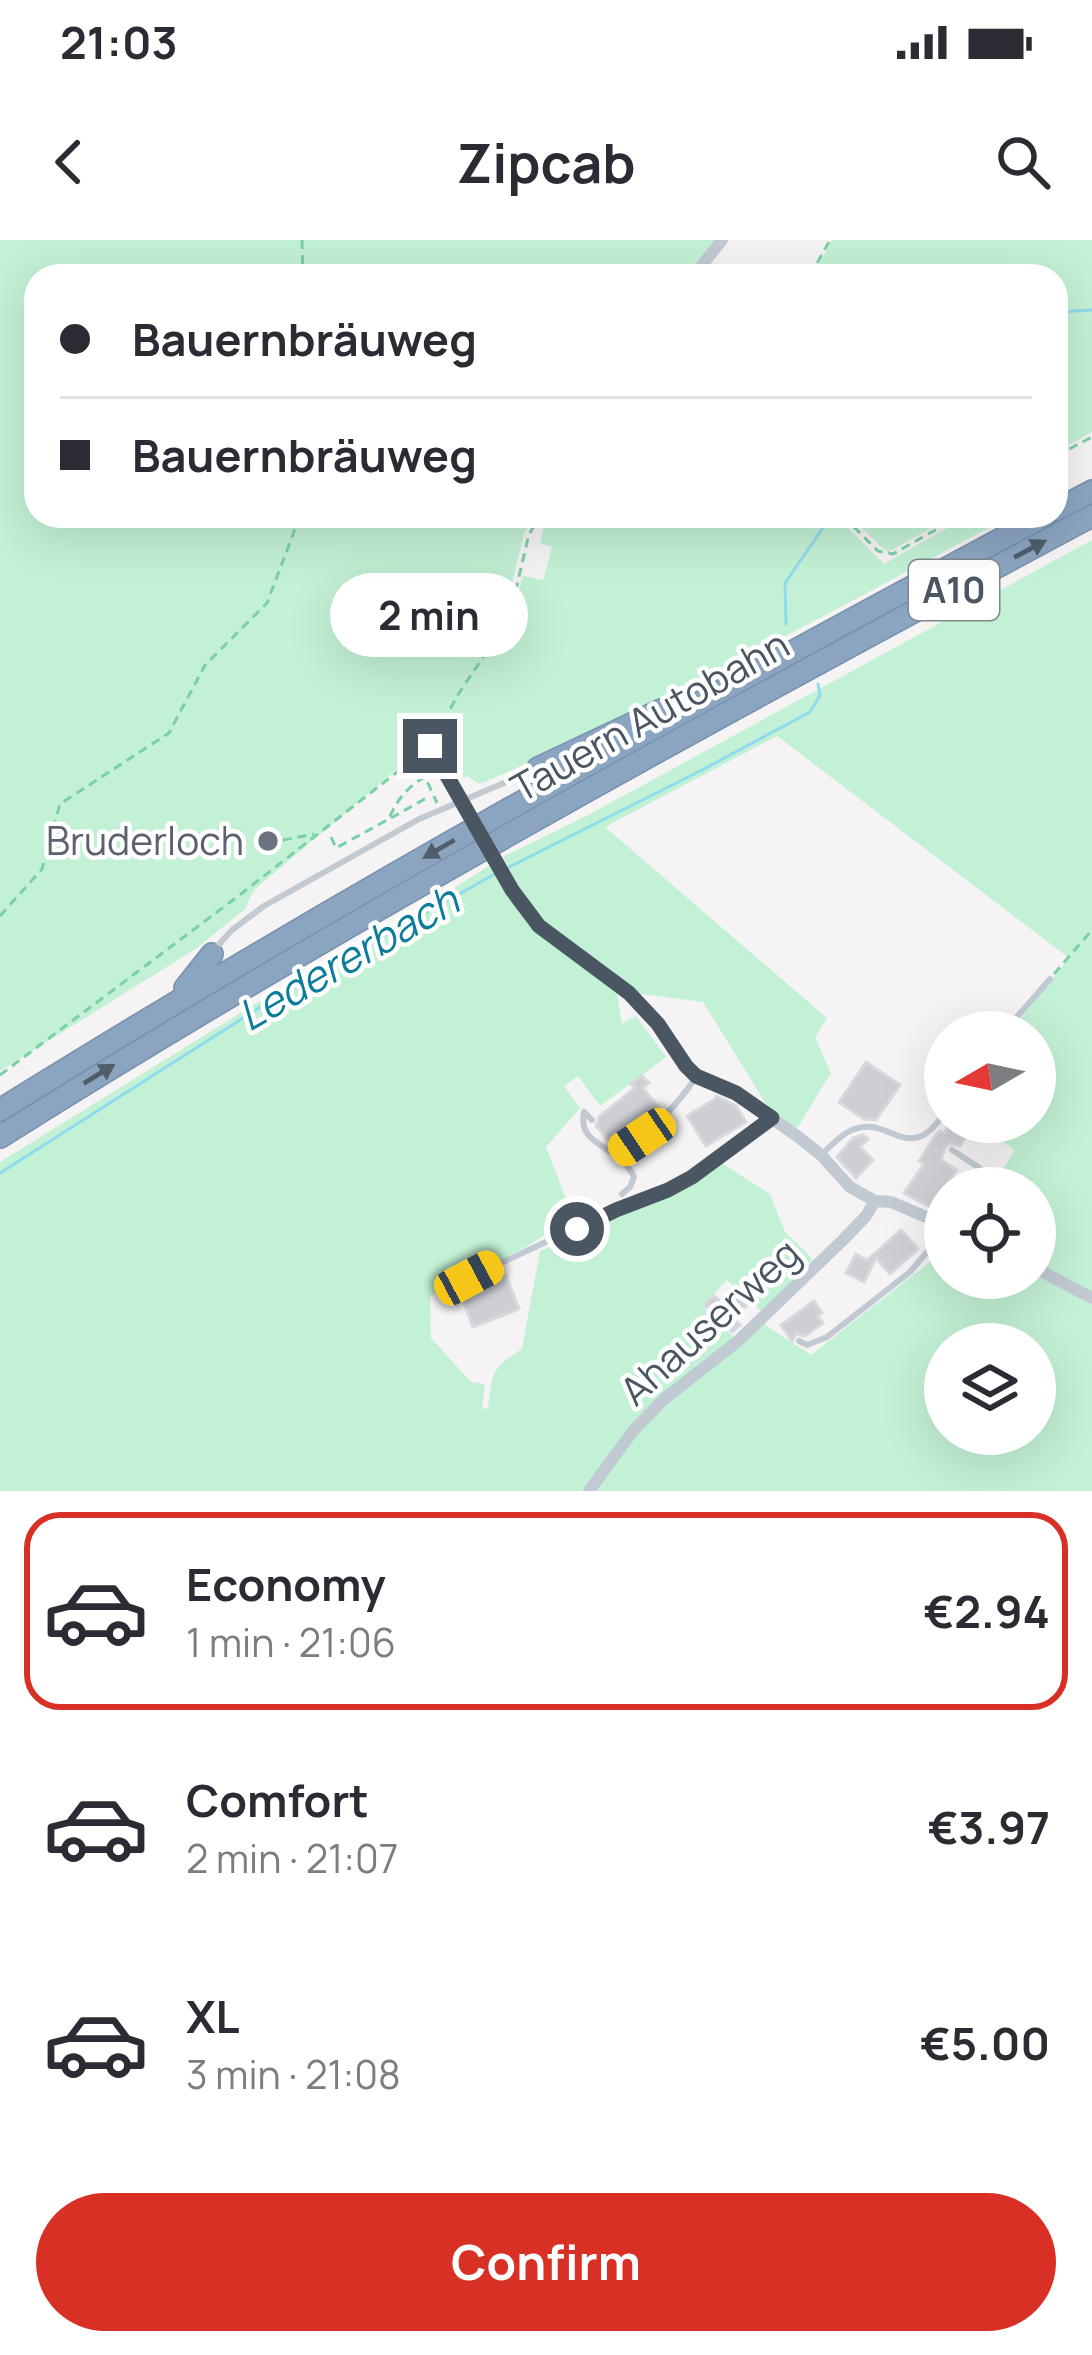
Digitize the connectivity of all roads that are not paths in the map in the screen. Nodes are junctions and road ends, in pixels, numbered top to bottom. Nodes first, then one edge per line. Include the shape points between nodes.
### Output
1 (722, 240) edge
2 (703, 264) edge
3 (1092, 516) edge
4 (1023, 528) edge
5 (761, 670) junction
6 (430, 746) road end
7 (538, 768) joint
8 (212, 954) joint
9 (1050, 979) road end
10 (178, 999) junction
11 (1022, 1011) edge
12 (696, 1076) junction
13 (0, 1110) edge
14 (772, 1118) junction
15 (592, 1120) dead end
16 (924, 1136) edge
17 (0, 1137) edge
18 (952, 1150) dead end
19 (617, 1153) junction
20 (821, 1155) junction
21 (978, 1167) edge
22 (622, 1194) dead end
23 (875, 1201) junction
24 (924, 1216) edge
25 (924, 1256) edge
26 (469, 1278) dead end
27 (1056, 1279) edge
28 (1092, 1298) edge
29 (799, 1341) dead end
30 (589, 1491) edge

1 - 2 street
17 -> 3 highway, Tauern Autobahn / A10 via 246,985
4 - 5 highway, Tauern Autobahn / A10
5 - 7 highway via 715,683
5 -> 10 highway, Tauern Autobahn / A10
6 - 12 street, bridge via 539,926 637,1000
7 - 8 lane via 419,820 264,906
8 - 10 highway
9 - 11 lane
10 - 13 highway, Tauern Autobahn / A10
12 - 14 street
12 - 19 lane
14 - 20 street
14 - 26 lane via 668,1190
15 - 19 lane via 584,1112 585,1132
16 - 20 lane via 864,1126
18 - 21 lane
19 - 22 lane via 634,1177
20 - 23 street
23 - 24 street
23 - 30 street, Ahauserweg via 738,1341 663,1400
25 - 29 lane via 827,1336
27 - 28 street

